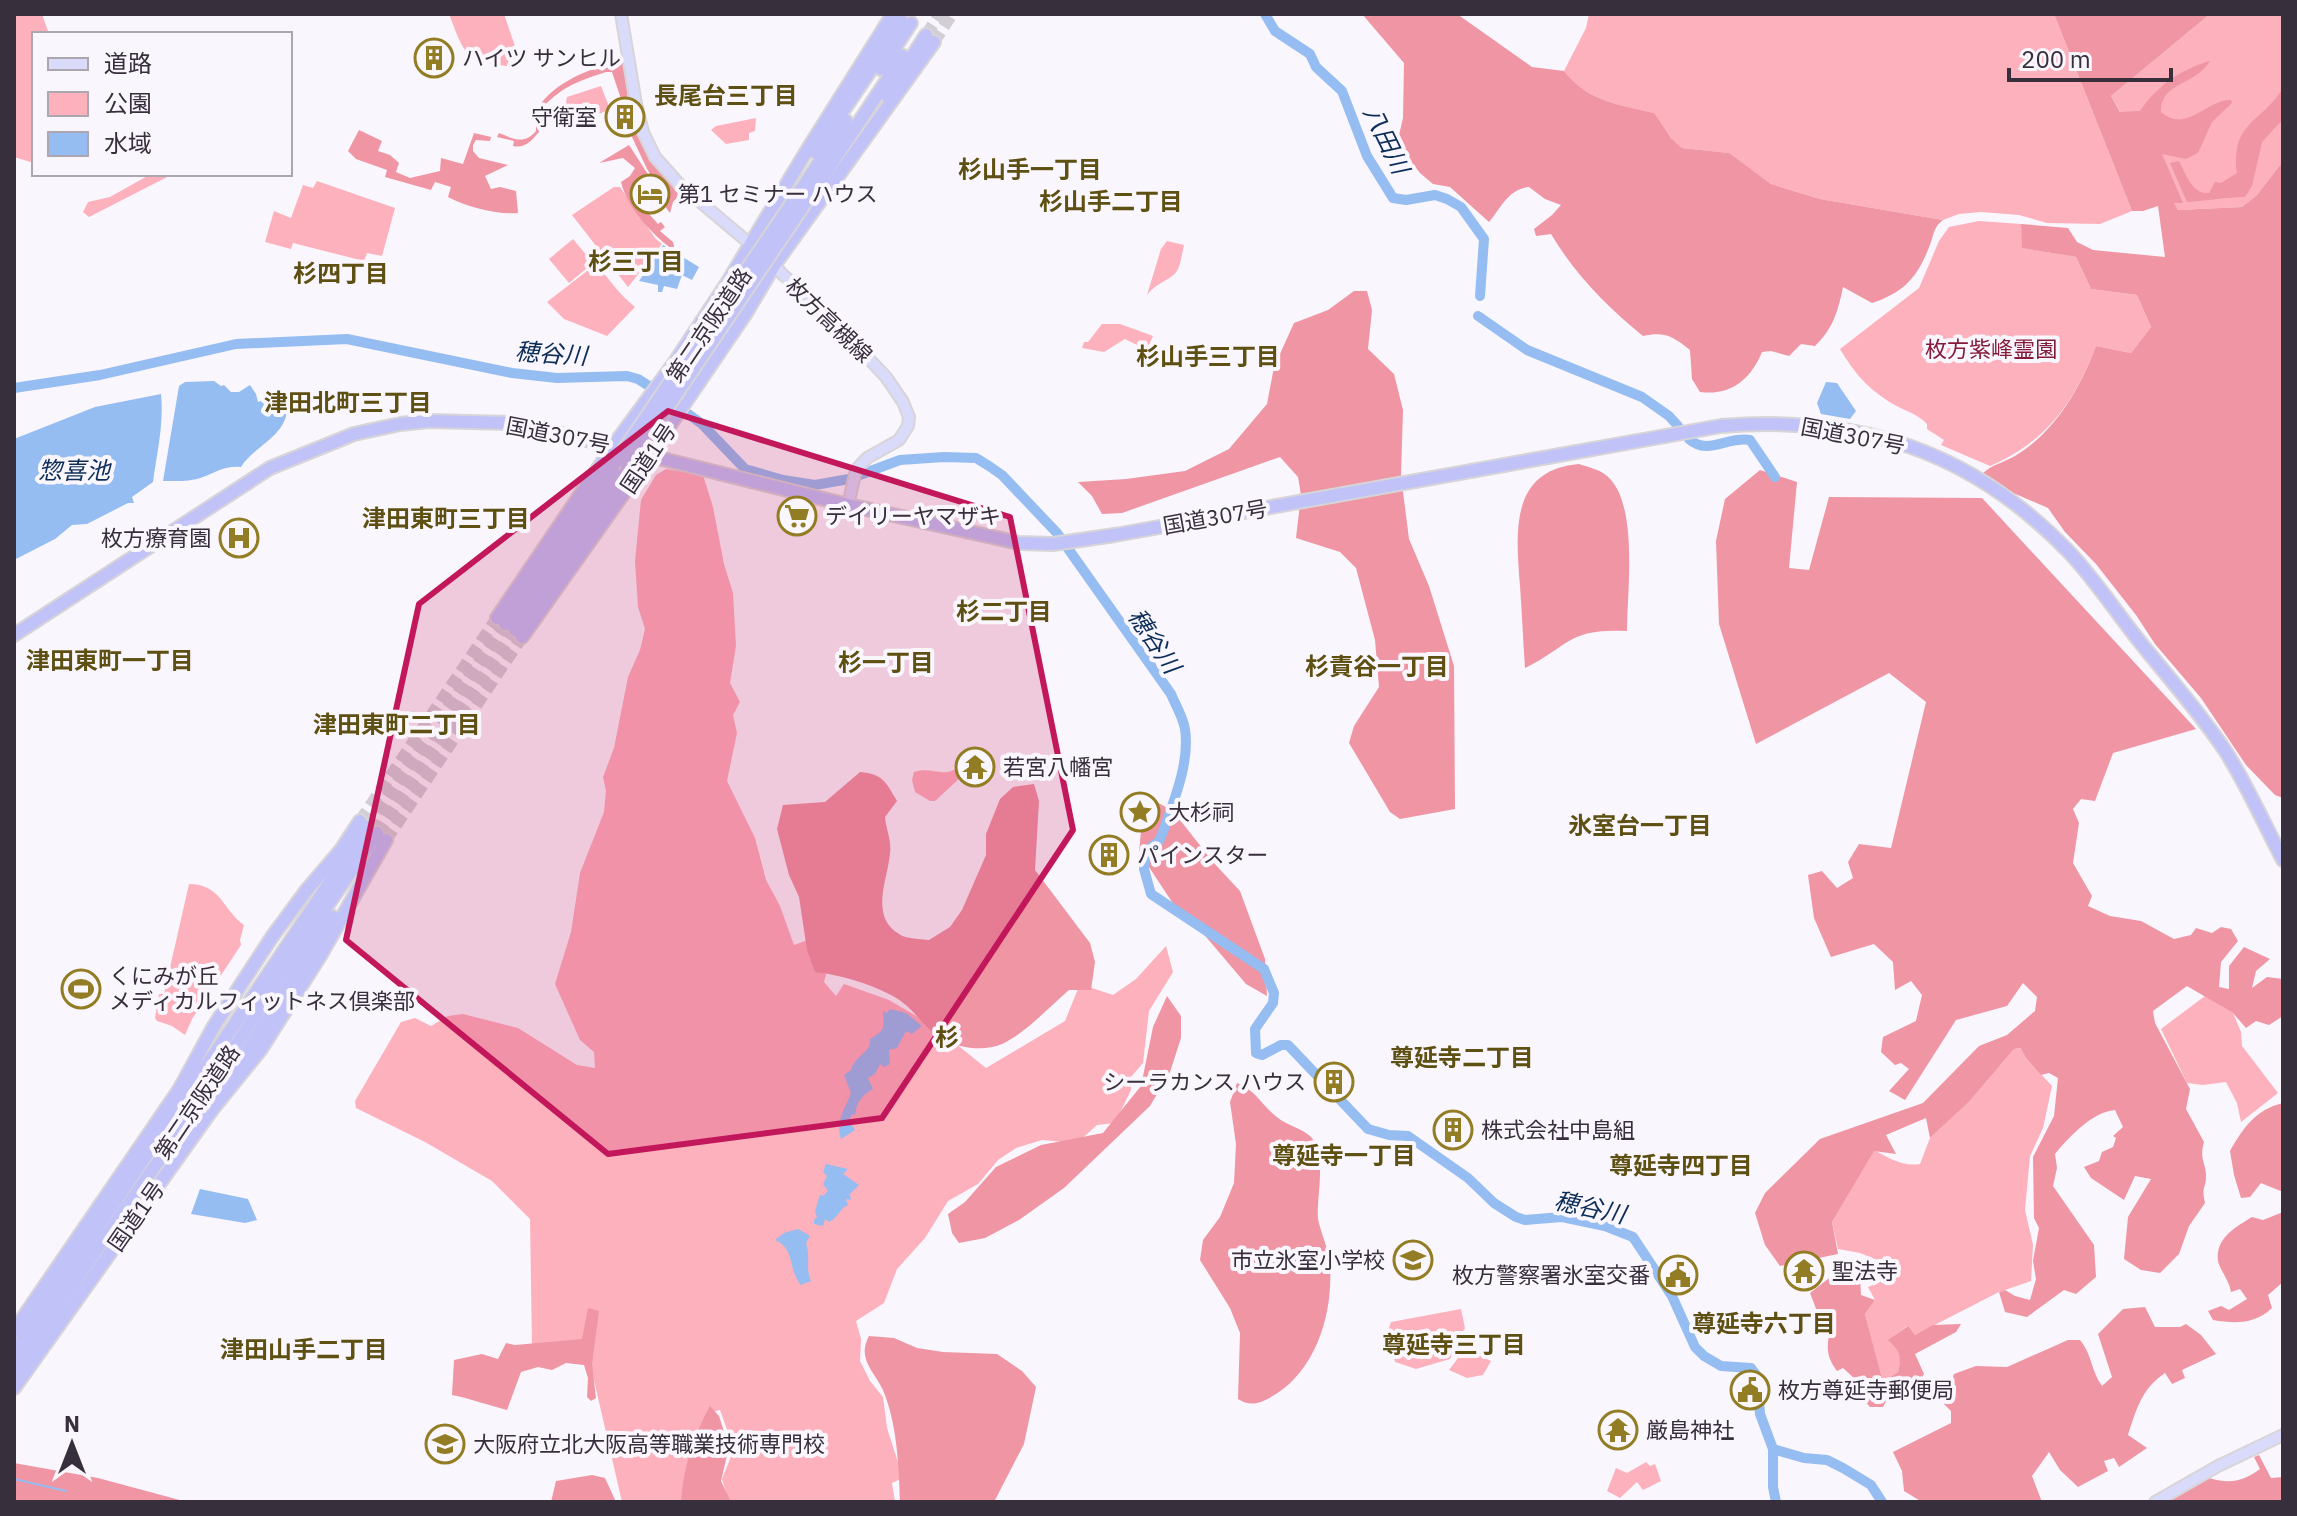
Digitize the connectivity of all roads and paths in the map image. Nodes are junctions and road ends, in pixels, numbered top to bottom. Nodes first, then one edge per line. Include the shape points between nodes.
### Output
1 (621, 14) edge
2 (914, 27) edge
3 (814, 181) junction
4 (750, 245) junction
5 (775, 264) junction
6 (614, 445) junction
7 (650, 455) junction
8 (848, 505) junction
9 (510, 627) junction
10 (14, 635) edge
11 (373, 830) junction
12 (341, 850) junction
13 (2283, 860) edge
14 (356, 891) junction
15 (187, 1120) junction
16 (171, 1121) junction
17 (14, 1331) edge
18 (14, 1352) edge
19 (14, 1369) edge
20 (14, 1388) edge
21 (2283, 1435) edge
22 (2155, 1502) edge

1 - 4 main road, 枚方高槻線 via 636,104 655,157 666,173
2 - 3 highway, 第二京阪道路
2 - 4 highway, 国道1号 via 787,184
2 - 5 highway, 国道1号 via 813,211
3 - 9 highway, 第二京阪道路, bridge via 613,466
3 - 9 highway, 第二京阪道路, bridge via 627,467
4 - 5 main road, 枚方高槻線
4 - 6 highway, 国道1号
5 - 7 highway, 国道1号
5 - 8 main road, 枚方高槻線 via 886,377 906,409 908,426 899,440 856,470
6 - 7 highway, 国道307号
6 - 9 highway, 国道1号
6 - 10 highway, 国道307号 via 515,423 429,421 354,434 270,468
7 - 8 highway, 国道307号
7 - 9 highway, 国道1号
8 - 13 highway, 国道307号 via 998,540 1065,542 1721,426 1801,424 1910,444 2005,495 2070,554 2225,750
11 - 12 highway, 国道1号
11 - 14 highway, 国道1号
11 - 15 highway, 第二京阪道路
11 - 16 highway, 第二京阪道路
12 - 16 highway via 217,1036
12 - 17 highway, 国道1号 via 272,937 179,1090
14 - 15 highway via 338,909 246,1052
14 - 20 highway, 国道1号 via 261,1049
15 - 19 highway, 第二京阪道路
16 - 18 highway, 第二京阪道路
21 - 22 main road

